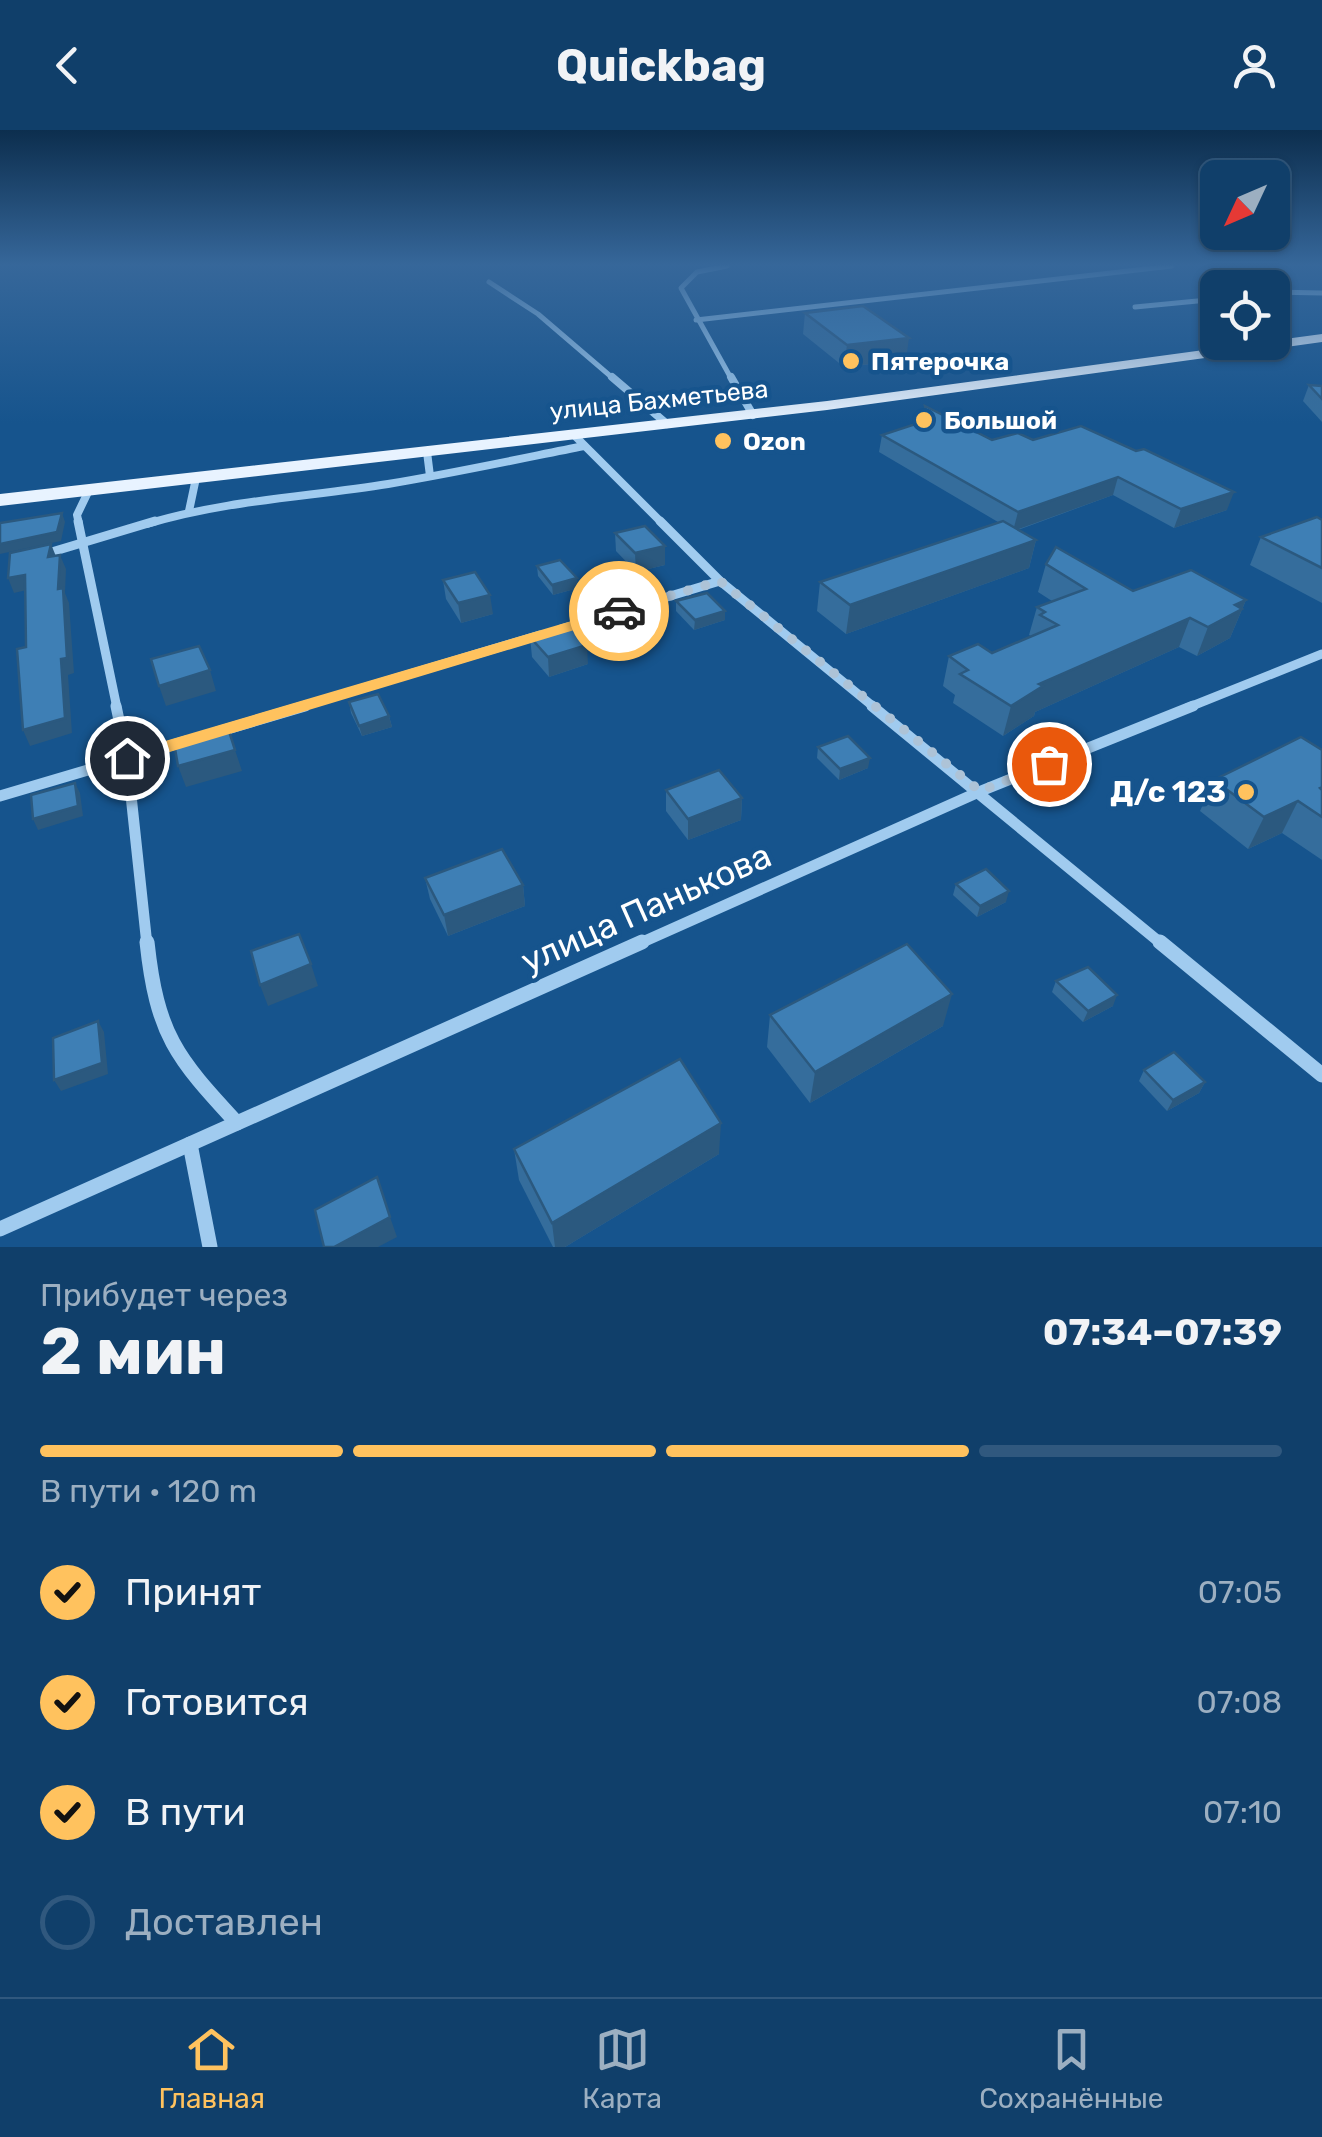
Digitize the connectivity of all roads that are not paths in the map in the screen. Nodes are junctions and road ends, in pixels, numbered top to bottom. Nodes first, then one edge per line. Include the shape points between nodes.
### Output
1 (543, 318) edge
2 (713, 318) edge
3 (696, 320) joint
4 (1322, 338) edge
5 (753, 415) junction
6 (667, 424) junction
7 (579, 440) junction
8 (427, 452) junction
9 (430, 476) junction
10 (196, 478) junction
11 (89, 490) junction
12 (0, 500) edge
13 (190, 512) junction
14 (82, 545) junction
15 (38, 556) edge
16 (720, 581) junction
17 (1322, 654) edge
18 (127, 758) junction
19 (980, 791) junction
20 (0, 796) edge
21 (1322, 1075) edge
22 (238, 1123) junction
23 (190, 1144) junction
24 (0, 1229) edge
25 (210, 1247) edge

1 - 6 street
2 - 3 street
3 - 5 street
4 - 5 main road, улица Бахметьева
5 - 6 main road, улица Бахметьева
6 - 7 main road, улица Бахметьева
7 - 8 main road, улица Бахметьева
7 - 9 street
7 - 16 street
8 - 9 street
8 - 10 main road, улица Бахметьева
9 - 13 street
10 - 11 main road, улица Бахметьева
10 - 13 street
11 - 12 main road, улица Бахметьева
11 - 14 street via 77,515
13 - 14 street
14 - 15 street
14 - 18 street
16 - 18 street
16 - 19 street
17 - 19 street, улица Панькова
18 - 20 street
18 - 22 street via 161,1025 188,1070
19 - 21 street
19 - 22 street, улица Панькова
22 - 23 street, улица Панькова
23 - 24 street, улица Панькова
23 - 25 street

